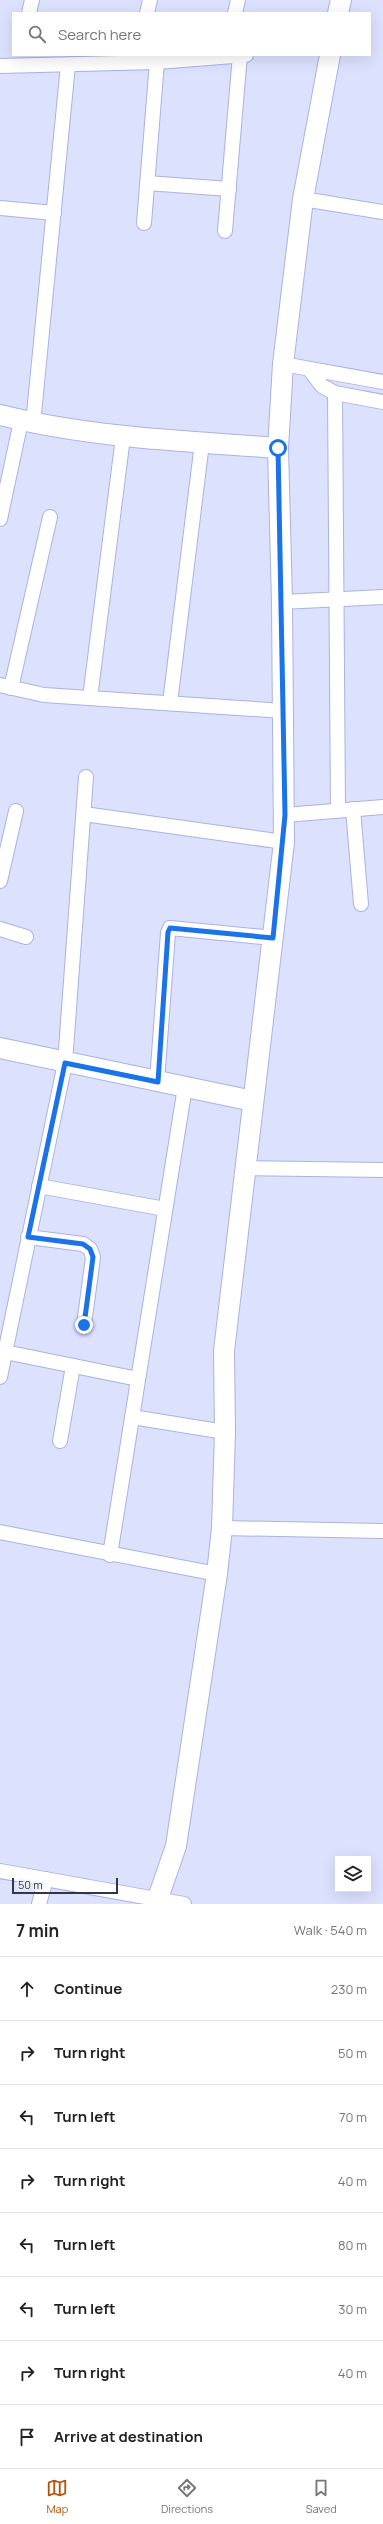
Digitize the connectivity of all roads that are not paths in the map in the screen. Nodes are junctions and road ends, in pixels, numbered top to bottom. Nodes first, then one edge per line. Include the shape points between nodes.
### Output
1 (32, 0) edge
2 (150, 0) edge
3 (238, 0) edge
4 (341, 0) edge
5 (29, 12) edge
6 (147, 12) edge
7 (235, 12) edge
8 (338, 12) edge
9 (231, 56) edge
10 (330, 56) edge
11 (138, 59) edge
12 (17, 61) edge
13 (158, 62) junction
14 (68, 65) junction
15 (0, 66) edge
16 (147, 183) junction
17 (229, 189) junction
18 (303, 199) junction
19 (0, 208) edge
20 (383, 212) edge
21 (54, 213) junction
22 (144, 223) dead end
23 (226, 232) dead end
24 (283, 364) junction
25 (309, 369) junction
26 (383, 382) edge
27 (335, 393) junction
28 (383, 402) edge
29 (0, 415) edge
30 (27, 422) junction
31 (123, 437) junction
32 (202, 443) junction
33 (278, 448) junction
34 (50, 517) dead end
35 (0, 519) edge
36 (383, 597) edge
37 (336, 599) junction
38 (282, 602) junction
39 (5, 686) edge
40 (90, 698) junction
41 (170, 704) junction
42 (284, 711) junction
43 (86, 777) dead end
44 (383, 807) edge
45 (353, 809) junction
46 (338, 811) junction
47 (16, 812) dead end
48 (84, 814) junction
49 (285, 815) junction
50 (284, 842) junction
51 (0, 881) edge
52 (361, 904) dead end
53 (0, 929) edge
54 (26, 937) dead end
55 (273, 938) junction
56 (0, 1048) edge
57 (65, 1063) junction
58 (158, 1082) junction
59 (185, 1087) junction
60 (253, 1101) junction
61 (246, 1168) junction
62 (383, 1170) edge
63 (38, 1186) junction
64 (165, 1209) junction
65 (28, 1237) junction
66 (84, 1325) dead end
67 (5, 1352) junction
68 (73, 1366) junction
69 (0, 1377) edge
70 (138, 1379) junction
71 (132, 1417) junction
72 (225, 1432) junction
73 (60, 1441) dead end
74 (222, 1528) junction
75 (383, 1531) edge
76 (0, 1532) edge
77 (110, 1555) junction
78 (217, 1574) junction
79 (0, 1872) edge
80 (46, 1879) junction
81 (157, 1901) edge
82 (40, 1904) edge
83 (184, 1904) edge

1 - 5 street
2 - 6 street
3 - 7 street
4 - 8 street
9 - 13 street
9 - 17 street
10 - 18 street
11 - 13 street
11 - 14 street
12 - 14 street
12 - 15 street
13 - 16 street
14 - 21 street
16 - 17 street
16 - 22 street
17 - 23 street
18 - 20 street
18 - 24 street
19 - 21 street
21 - 30 street via 46,293
24 - 25 street
24 - 33 street
25 - 26 street
25 - 27 street via 322,386
27 - 28 street
27 - 37 street
29 - 30 street
30 - 31 street
30 - 35 street
31 - 32 street
31 - 40 street
32 - 33 street
32 - 41 street
33 - 38 street
34 - 39 street
36 - 37 street
37 - 38 street
37 - 46 street
38 - 42 street
39 - 40 street via 44,695
40 - 41 street
41 - 42 street
42 - 49 street
43 - 48 street
44 - 45 street
45 - 46 street
45 - 52 street
46 - 49 street
47 - 51 street
48 - 50 street
48 - 57 street
49 - 50 street
50 - 55 street
53 - 54 street
55 - 58 street via 170,928
55 - 60 street
56 - 57 street
57 - 58 street
57 - 63 street
58 - 59 street
59 - 60 street
59 - 64 street
60 - 61 street
61 - 62 street
61 - 72 street via 224,1351
63 - 64 street
63 - 65 street
64 - 70 street
65 - 66 street via 83,1244 90,1249 93,1257
65 - 67 street
67 - 68 street
67 - 69 street
68 - 70 street
68 - 73 street
70 - 71 street
71 - 72 street
71 - 77 street
72 - 74 street
74 - 75 street
74 - 78 street
76 - 77 street
77 - 78 street
78 - 81 street via 176,1846
79 - 80 street
80 - 81 street
80 - 82 street
81 - 83 street

